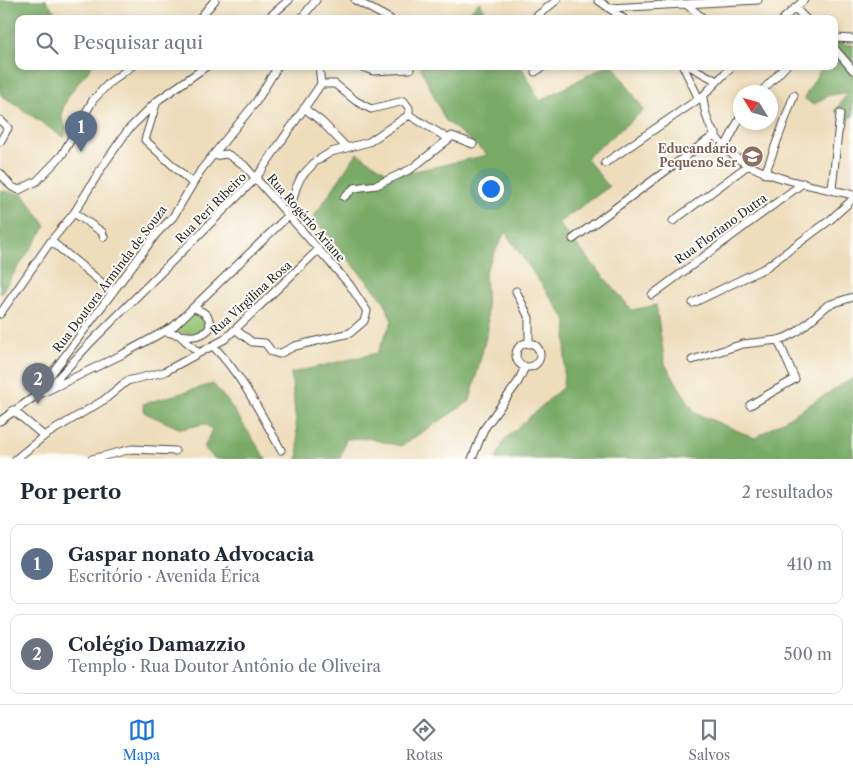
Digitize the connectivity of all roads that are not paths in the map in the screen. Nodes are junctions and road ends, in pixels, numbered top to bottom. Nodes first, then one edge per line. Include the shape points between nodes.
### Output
1 (215, 0) edge
2 (289, 0) edge
3 (316, 0) edge
4 (355, 0) edge
5 (557, 0) edge
6 (598, 0) edge
7 (758, 0) edge
8 (804, 0) edge
9 (687, 5) junction
10 (610, 8) junction
11 (795, 8) junction
12 (618, 14) edge
13 (202, 15) edge
14 (272, 15) edge
15 (304, 15) edge
16 (383, 15) edge
17 (537, 15) edge
18 (699, 15) edge
19 (787, 15) edge
20 (802, 15) edge
21 (838, 38) edge
22 (853, 39) edge
23 (838, 53) edge
24 (127, 70) edge
25 (201, 70) edge
26 (276, 70) edge
27 (319, 70) edge
28 (370, 70) edge
29 (392, 70) edge
30 (538, 70) edge
31 (685, 70) edge
32 (696, 70) edge
33 (728, 70) edge
34 (782, 70) edge
35 (853, 70) edge
36 (535, 72) dead end
37 (717, 81) junction
38 (321, 84) junction
39 (768, 85) edge
40 (794, 95) dead end
41 (701, 97) junction
42 (157, 101) junction
43 (304, 108) junction
44 (840, 114) dead end
45 (409, 115) junction
46 (0, 120) edge
47 (734, 130) edge
48 (716, 134) junction
49 (449, 138) junction
50 (0, 142) edge
51 (473, 144) dead end
52 (725, 147) junction
53 (346, 148) junction
54 (212, 156) junction
55 (605, 163) dead end
56 (747, 166) junction
57 (0, 173) edge
58 (765, 174) junction
59 (256, 178) junction
60 (192, 182) junction
61 (803, 183) junction
62 (832, 189) junction
63 (853, 195) edge
64 (344, 198) dead end
65 (853, 199) edge
66 (74, 213) junction
67 (289, 214) junction
68 (673, 221) dead end
69 (104, 238) dead end
70 (574, 239) dead end
71 (51, 241) junction
72 (318, 250) junction
73 (516, 291) dead end
74 (113, 292) junction
75 (652, 295) dead end
76 (853, 297) edge
77 (693, 303) dead end
78 (194, 308) junction
79 (0, 314) edge
80 (236, 330) junction
81 (166, 332) junction
82 (178, 334) junction
83 (778, 340) junction
84 (529, 344) junction
85 (214, 347) junction
86 (199, 353) junction
87 (692, 360) dead end
88 (525, 367) junction
89 (46, 391) junction
90 (34, 397) junction
91 (750, 405) dead end
92 (13, 410) junction
93 (0, 421) edge
94 (44, 436) junction
95 (281, 450) dead end
96 (175, 451) dead end
97 (16, 459) edge
98 (92, 459) edge
99 (472, 459) edge

1 - 13 street
2 - 14 street
3 - 15 street
4 - 16 street
5 - 17 street
6 - 10 street
7 - 9 street
8 - 11 street
9 - 10 street
9 - 18 street
10 - 12 street
11 - 19 street
11 - 20 street
21 - 22 street
23 - 35 street
24 - 57 street via 94,100 62,155 37,181 19,190
25 - 42 street
26 - 54 street, Rua Doutora Arminda de Souza via 256,102
27 - 38 street
28 - 29 street
30 - 36 street
31 - 41 street
32 - 37 street
33 - 37 street
34 - 39 street
37 - 41 street
38 - 43 street, Rua Peri Ribeiro
38 - 45 street via 335,84 371,109 404,101
40 - 58 street
41 - 48 street
41 - 55 street
42 - 60 street via 145,140
42 - 66 street via 119,141
43 - 53 street
43 - 59 street, Rua Peri Ribeiro
44 - 62 street
45 - 49 street
45 - 53 street via 369,142
46 - 50 street via 8,128
47 - 52 street
48 - 52 street
48 - 70 street
49 - 51 street via 452,136
49 - 64 street via 411,169 377,185 354,188
52 - 56 street
53 - 67 street via 323,156 308,168 296,188
54 - 59 street, Rua Rogério Ariane via 233,156
54 - 60 street, Rua Doutora Arminda de Souza
56 - 58 street
56 - 68 street
58 - 61 street
59 - 67 street, Rua Rogério Ariane
59 - 89 street, Rua Peri Ribeiro
60 - 74 street, Rua Doutora Arminda de Souza via 173,217
61 - 62 street
61 - 75 street, Rua Floriano Dutra
62 - 63 street
65 - 77 street via 830,220 764,268
66 - 69 street via 102,232
66 - 71 street
67 - 72 street, Rua Rogério Ariane
67 - 78 street
71 - 74 street
71 - 79 street
72 - 80 street, Rua Virgilina Rosa
72 - 80 street, Rua Rogério Ariane via 365,304 367,316 361,325 350,333 276,354 265,343 254,343
73 - 84 street via 529,318
74 - 90 street, Rua Doutora Arminda de Souza
76 - 83 street via 828,305 798,331
78 - 81 street
78 - 82 street via 210,318 209,329 196,336
80 - 85 street, Rua Virgilina Rosa
81 - 82 street
81 - 89 street
82 - 86 street
83 - 87 street via 743,344
83 - 91 street via 795,379
84 - 88 street via 519,347 516,355 518,362
84 - 88 street via 536,346 539,357 533,366
85 - 86 street, Rua Virgilina Rosa
85 - 95 street via 248,390
86 - 94 street, Rua Virgilina Rosa via 164,372 127,381 104,400
88 - 99 street via 518,382 484,428
89 - 90 street
90 - 92 street, Rua Doutora Arminda de Souza
92 - 93 street, Rua Doutora Arminda de Souza
92 - 94 street
94 - 97 street, Rua Virgilina Rosa
96 - 98 street via 132,449

